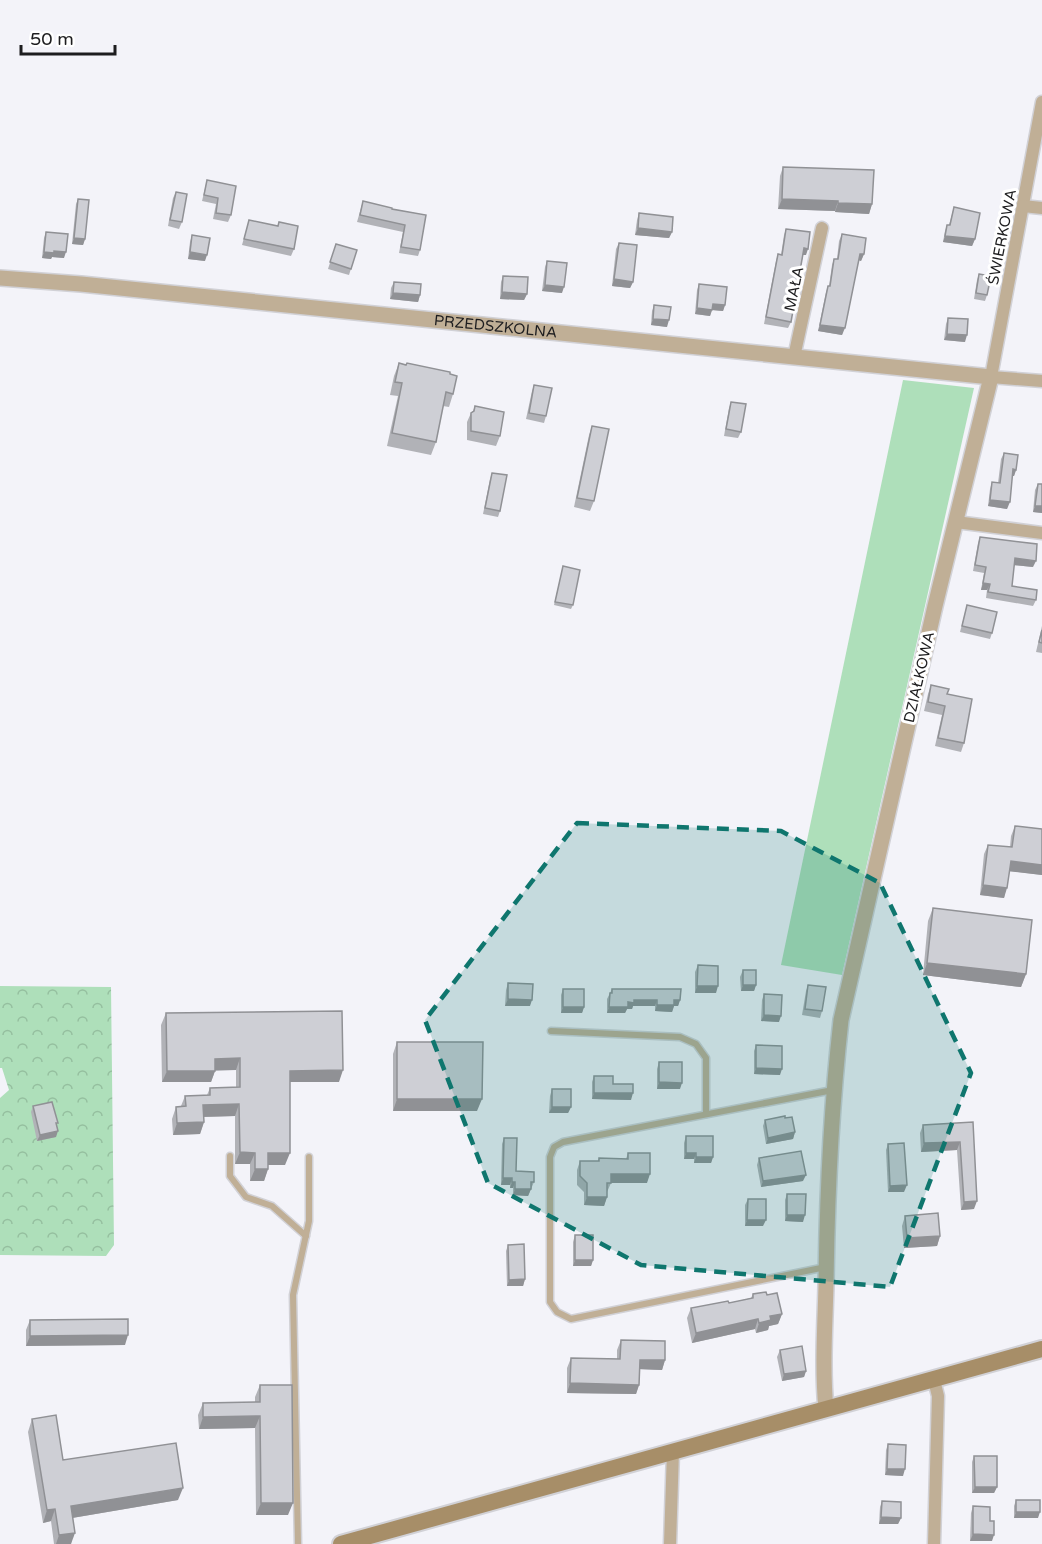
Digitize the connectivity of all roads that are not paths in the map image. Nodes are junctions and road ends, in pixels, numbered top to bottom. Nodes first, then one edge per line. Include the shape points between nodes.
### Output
1 (1042, 102) edge
2 (1023, 206) junction
3 (1042, 208) edge
4 (822, 228) dead end
5 (0, 278) edge
6 (794, 357) junction
7 (991, 377) junction
8 (1042, 381) edge
9 (956, 522) junction
10 (1042, 533) edge
11 (551, 1031) dead end
12 (833, 1090) junction
13 (706, 1114) junction
14 (230, 1156) dead end
15 (309, 1157) dead end
16 (306, 1236) junction
17 (826, 1267) junction
18 (1042, 1349) edge
19 (934, 1380) junction
20 (826, 1409) junction
21 (673, 1451) junction
22 (298, 1544) edge
23 (341, 1544) edge
24 (670, 1544) edge
25 (934, 1544) edge

1 - 2 street, ŚWIERKOWA
2 - 3 street
2 - 7 street, ŚWIERKOWA
4 - 6 street, MAŁA
5 - 6 street, PRZEDSZKOLNA
6 - 7 street, PRZEDSZKOLNA
7 - 8 street
7 - 9 street, DZIAŁKOWA
9 - 10 street
9 - 12 street, DZIAŁKOWA via 841,1020
11 - 13 lane via 680,1037 696,1044 706,1058
12 - 13 lane
12 - 17 street, DZIAŁKOWA
13 - 17 lane via 554,1147 550,1157 550,1302 557,1312 571,1319
14 - 16 lane via 230,1176 246,1197 272,1206
15 - 16 lane
16 - 22 lane via 293,1294
17 - 20 street, DZIAŁKOWA
18 - 19 main road
19 - 20 main road
19 - 25 street via 938,1396
20 - 21 main road
21 - 23 main road
21 - 24 street

